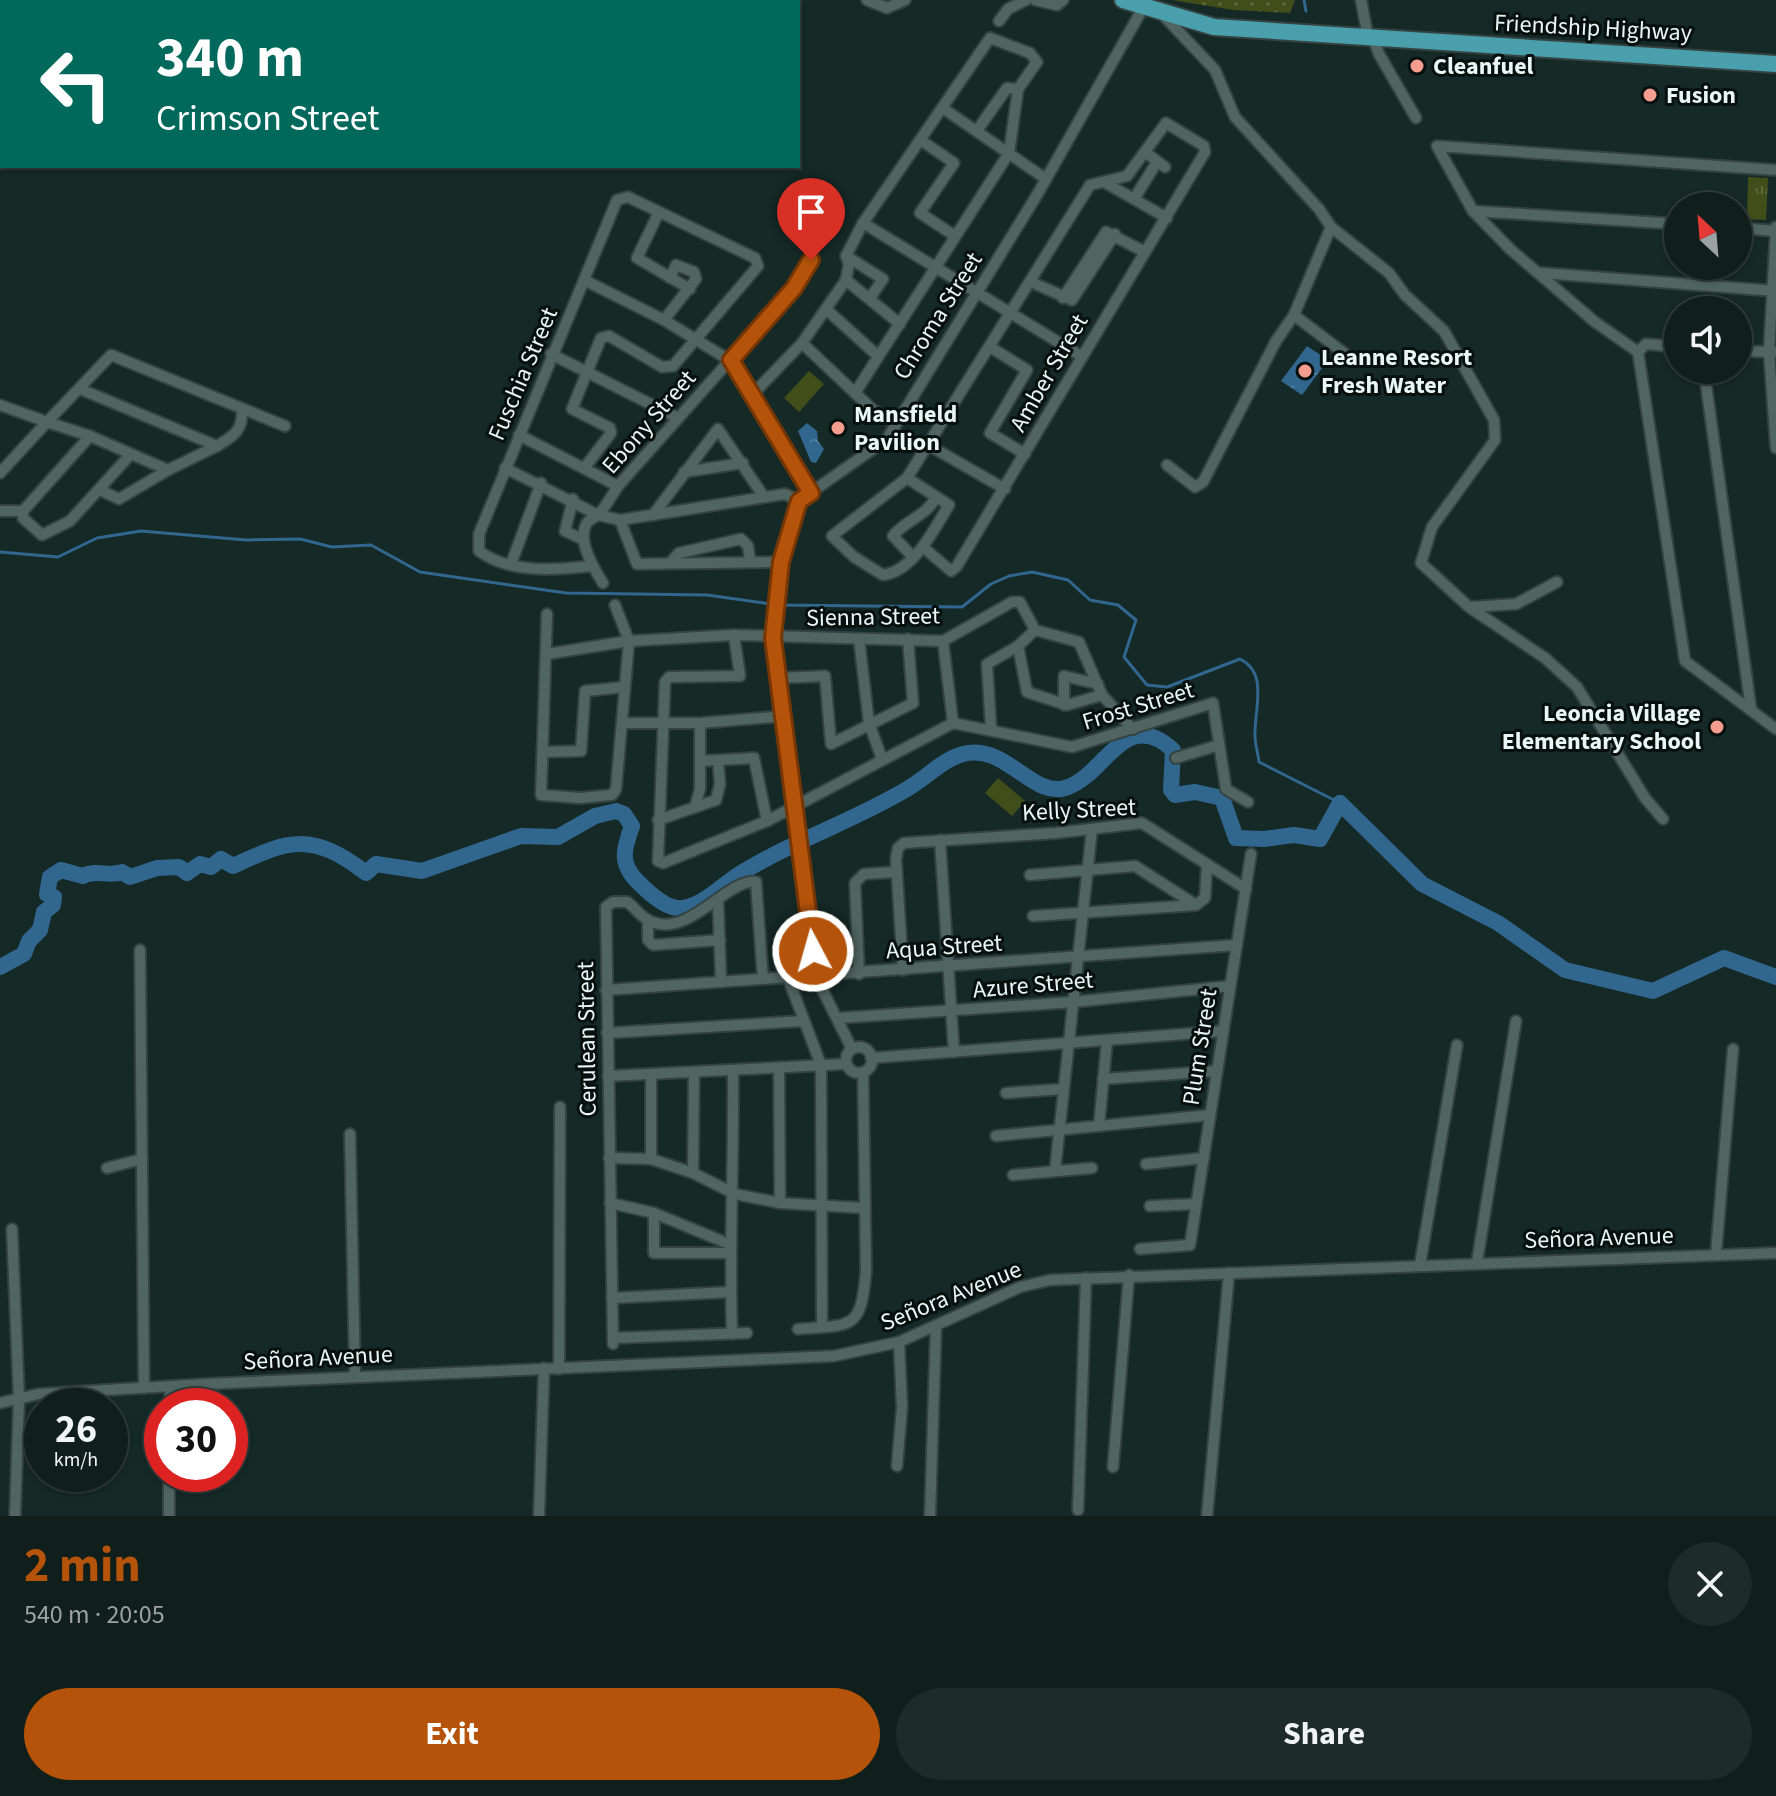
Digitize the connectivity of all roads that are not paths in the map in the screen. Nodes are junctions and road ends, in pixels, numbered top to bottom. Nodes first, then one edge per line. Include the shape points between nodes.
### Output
1 (867, 0) edge
2 (905, 0) edge
3 (1026, 0) edge
4 (1035, 0) edge
5 (1063, 0) edge
6 (1123, 0) edge
7 (1361, 0) edge
8 (1143, 8) junction
9 (1163, 15) junction
10 (999, 21) dead end
11 (1371, 37) junction
12 (1776, 64) edge
13 (1018, 89) junction
14 (944, 109) junction
15 (1416, 118) dead end
16 (978, 129) junction
17 (922, 141) junction
18 (1145, 152) junction
19 (1009, 153) junction
20 (1776, 170) edge
21 (1046, 179) junction
22 (1104, 182) junction
23 (1134, 199) junction
24 (1473, 211) junction
25 (658, 214) junction
26 (1167, 218) junction
27 (863, 223) junction
28 (1664, 223) edge
29 (1331, 227) junction
30 (1752, 228) edge
31 (1776, 229) edge
32 (955, 236) junction
33 (1145, 252) junction
34 (846, 256) junction
35 (811, 260) dead end
36 (935, 267) junction
37 (1542, 273) junction
38 (670, 278) junction
39 (584, 280) junction
40 (846, 280) junction
41 (1031, 282) junction
42 (690, 289) junction
43 (1775, 290) edge
44 (977, 293) junction
45 (870, 298) junction
46 (827, 310) junction
47 (1012, 315) junction
48 (1294, 315) junction
49 (664, 320) junction
50 (900, 324) junction
51 (696, 339) junction
52 (802, 343) junction
53 (1664, 346) edge
54 (990, 347) junction
55 (1752, 351) edge
56 (1638, 352) junction
57 (1772, 352) edge
58 (1344, 353) dead end
59 (551, 354) junction
60 (878, 356) junction
61 (1081, 356) junction
62 (731, 360) junction
63 (586, 371) junction
64 (1706, 384) edge
65 (80, 389) junction
66 (855, 393) junction
67 (751, 396) junction
68 (1, 407) edge
69 (242, 410) junction
70 (1773, 412) edge
71 (678, 418) junction
72 (47, 422) junction
73 (895, 423) junction
74 (285, 426) dead end
75 (519, 435) junction
76 (90, 436) junction
77 (217, 446) junction
78 (930, 446) junction
79 (1776, 448) edge
80 (131, 454) junction
81 (1025, 454) junction
82 (743, 463) junction
83 (1167, 465) dead end
84 (585, 467) junction
85 (505, 468) junction
86 (168, 470) junction
87 (684, 472) junction
88 (0, 473) edge
89 (907, 478) junction
90 (541, 483) junction
91 (618, 486) junction
92 (1005, 489) junction
93 (100, 490) junction
94 (811, 493) junction
95 (764, 497) junction
96 (936, 497) junction
97 (573, 499) junction
98 (799, 501) junction
99 (0, 511) edge
100 (23, 511) junction
101 (598, 515) junction
102 (653, 515) junction
103 (620, 520) junction
104 (584, 540) junction
105 (923, 547) junction
106 (912, 556) junction
107 (750, 560) junction
108 (671, 562) junction
109 (781, 562) junction
110 (511, 564) junction
111 (592, 566) junction
112 (1557, 582) dead end
113 (603, 583) dead end
114 (615, 605) dead end
115 (1469, 607) junction
116 (547, 614) dead end
117 (1035, 630) junction
118 (734, 635) junction
119 (773, 638) junction
120 (859, 639) junction
121 (908, 639) junction
122 (629, 641) junction
123 (943, 641) junction
124 (1018, 646) junction
125 (547, 654) junction
126 (779, 678) junction
127 (1098, 684) junction
128 (624, 687) junction
129 (1102, 695) junction
130 (1064, 705) junction
131 (1751, 709) junction
132 (785, 716) junction
133 (623, 723) junction
134 (663, 723) junction
135 (700, 723) junction
136 (869, 723) junction
137 (953, 723) junction
138 (991, 728) junction
139 (1133, 729) junction
140 (1776, 729) edge
141 (1219, 745) junction
142 (543, 752) junction
143 (1176, 758) dead end
144 (882, 759) junction
145 (718, 760) junction
146 (700, 761) junction
147 (1248, 802) dead end
148 (695, 807) junction
149 (796, 808) junction
150 (1663, 819) dead end
151 (658, 820) junction
152 (767, 821) junction
153 (1092, 829) junction
154 (940, 840) junction
155 (1251, 854) dead end
156 (1207, 864) junction
157 (1090, 870) junction
158 (896, 872) junction
159 (1030, 875) dead end
160 (1246, 889) junction
161 (718, 901) junction
162 (1196, 905) junction
163 (1084, 913) junction
164 (1033, 916) dead end
165 (648, 920) junction
166 (720, 940) junction
167 (1237, 945) junction
168 (140, 950) dead end
169 (1079, 957) junction
170 (947, 968) junction
171 (903, 970) junction
172 (859, 974) junction
173 (816, 977) junction
174 (788, 978) junction
175 (763, 979) junction
176 (721, 982) junction
177 (1230, 986) junction
178 (606, 990) junction
179 (1073, 1002) junction
180 (950, 1011) junction
181 (839, 1018) junction
182 (804, 1021) junction
183 (1516, 1021) dead end
184 (1223, 1031) junction
185 (607, 1033) junction
186 (1107, 1041) junction
187 (1068, 1043) junction
188 (1457, 1045) dead end
189 (852, 1049) junction
190 (1733, 1049) dead end
191 (954, 1052) junction
192 (871, 1058) junction
193 (846, 1064) junction
194 (821, 1065) junction
195 (779, 1068) junction
196 (733, 1070) junction
197 (1217, 1071) junction
198 (694, 1072) junction
199 (863, 1072) junction
200 (651, 1075) junction
201 (608, 1076) junction
202 (1103, 1079) junction
203 (1063, 1089) junction
204 (1006, 1093) dead end
205 (560, 1107) dead end
206 (1210, 1115) junction
207 (1099, 1126) junction
208 (1059, 1130) junction
209 (350, 1134) dead end
210 (996, 1136) dead end
211 (609, 1158) junction
212 (1204, 1158) junction
213 (142, 1159) junction
214 (651, 1159) junction
215 (1146, 1164) dead end
216 (107, 1168) dead end
217 (1092, 1168) dead end
218 (1055, 1171) junction
219 (693, 1173) junction
220 (1013, 1175) dead end
221 (735, 1194) junction
222 (610, 1203) junction
223 (780, 1203) junction
224 (1196, 1204) junction
225 (1150, 1206) dead end
226 (821, 1208) junction
227 (864, 1208) junction
228 (654, 1213) junction
229 (12, 1229) dead end
230 (729, 1248) junction
231 (1140, 1249) dead end
232 (1776, 1253) edge
233 (1716, 1254) junction
234 (1477, 1262) junction
235 (1420, 1265) junction
236 (1229, 1273) junction
237 (1129, 1275) junction
238 (1086, 1278) junction
239 (730, 1292) junction
240 (612, 1298) junction
241 (936, 1326) junction
242 (822, 1327) junction
243 (798, 1329) dead end
244 (747, 1333) dead end
245 (732, 1334) junction
246 (899, 1342) junction
247 (544, 1368) junction
248 (559, 1369) junction
249 (355, 1376) junction
250 (170, 1387) joint
251 (144, 1388) junction
252 (19, 1399) junction
253 (0, 1403) edge
254 (897, 1466) dead end
255 (1113, 1467) dead end
256 (169, 1492) edge
257 (1078, 1510) dead end
258 (15, 1516) edge
259 (169, 1516) edge
260 (539, 1516) edge
261 (930, 1516) edge
262 (1207, 1516) edge

1 - 2 street via 887,8
3 - 10 street
4 - 5 street via 1057,5
6 - 8 main road, Friendship Highway
7 - 11 street
8 - 9 main road, Friendship Highway
8 - 21 street, Chroma Street
9 - 11 main road, Friendship Highway via 1214,27
9 - 29 street via 1215,70 1235,117
11 - 12 main road, Friendship Highway
11 - 15 street
13 - 14 street via 1037,62 1035,57 990,38
13 - 16 street via 1007,88
13 - 19 street
14 - 16 street
14 - 17 street
16 - 19 street
17 - 27 street
17 - 32 street via 954,163 920,213
18 - 22 street, Amber Street via 1127,176
18 - 23 street via 1161,164
18 - 26 street, Amber Street via 1166,123 1204,146 1203,157
19 - 21 street
19 - 32 street
20 - 24 street via 1437,146
21 - 44 street, Chroma Street
22 - 23 street
22 - 41 street, Amber Street via 1090,185
23 - 26 street
24 - 28 street
24 - 37 street
25 - 38 street via 637,258
25 - 39 street, Fuschia Street via 628,197 617,200
25 - 51 street via 755,258 758,266
26 - 33 street, Amber Street
27 - 34 street
27 - 36 street
29 - 48 street
29 - 115 street via 1389,273 1444,331 1494,420 1495,440 1432,527 1421,563
30 - 31 street
31 - 43 street
32 - 36 street
33 - 41 street via 1115,234 1072,300
33 - 61 street, Amber Street
34 - 40 street
34 - 45 street via 883,279
35 - 62 street, Ebony Street via 794,288
36 - 44 street
36 - 50 street
37 - 43 street
37 - 56 street via 1595,322
38 - 42 street
38 - 42 street via 681,265 695,274
39 - 49 street
39 - 59 street, Fuschia Street
40 - 45 street
40 - 46 street
41 - 47 street, Amber Street
42 - 49 street
43 - 57 street
44 - 47 street
44 - 73 street, Chroma Street
45 - 50 street
46 - 52 street
46 - 60 street
47 - 54 street, Amber Street
47 - 61 street
48 - 58 street
48 - 83 street via 1203,482 1195,487
49 - 51 street
50 - 60 street
51 - 62 street
51 - 63 street via 669,368 605,336
52 - 66 street
52 - 67 street
53 - 56 street via 1646,344
54 - 78 street, Amber Street
54 - 81 street via 1027,370 990,433
55 - 57 street
56 - 131 street via 1685,661
57 - 70 street
59 - 63 street
59 - 75 street, Fuschia Street
60 - 66 street
61 - 81 street, Amber Street
62 - 67 street
62 - 71 street, Ebony Street
63 - 71 street
63 - 84 street via 572,409 611,433
64 - 131 street
65 - 69 street via 111,355
65 - 72 street
65 - 77 street
66 - 73 street
67 - 94 street
68 - 72 street
69 - 74 street
69 - 77 street via 236,434
70 - 79 street
71 - 91 street, Ebony Street
72 - 76 street
72 - 88 street
73 - 94 street, Chroma Street via 872,452
75 - 84 street
75 - 85 street, Fuschia Street
76 - 80 street
76 - 100 street
77 - 86 street
78 - 89 street, Amber Street
78 - 92 street
80 - 86 street
80 - 93 street
81 - 92 street, Amber Street
82 - 87 street
82 - 87 street via 718,429
82 - 95 street
84 - 91 street
85 - 90 street
85 - 110 street, Fuschia Street via 479,534 479,551
86 - 93 street via 119,499
87 - 102 street
89 - 96 street
89 - 106 street, Amber Street via 832,536 883,575
90 - 97 street
90 - 110 street
91 - 101 street, Ebony Street
92 - 105 street, Amber Street via 951,571
93 - 100 street via 70,521 42,535 23,518
94 - 98 street, Chroma Street
95 - 98 street via 785,494
95 - 102 street
96 - 105 street via 949,505
96 - 106 street via 893,536
97 - 101 street
97 - 104 street via 565,531
98 - 109 street
99 - 100 street
101 - 103 street
101 - 104 street, Ebony Street via 584,528
102 - 103 street
103 - 108 street via 634,562
104 - 111 street
105 - 106 street
107 - 108 street
107 - 108 street via 741,539 679,553
107 - 109 street
109 - 119 street
110 - 111 street
111 - 113 street
112 - 115 street via 1516,604
114 - 122 street
115 - 150 street via 1545,658 1577,687
116 - 125 street
117 - 123 street, Sienna Street via 1020,602 1012,602
117 - 124 street
117 - 127 street via 1079,642
118 - 119 street, Sienna Street
118 - 122 street, Sienna Street
118 - 134 street via 740,676 666,679
119 - 120 street, Sienna Street
119 - 126 street
120 - 121 street, Sienna Street
120 - 136 street
121 - 123 street, Sienna Street
121 - 136 street via 913,703
122 - 125 street, Sienna Street
122 - 128 street
123 - 137 street
124 - 130 street via 1027,692
124 - 138 street via 987,664
125 - 142 street
126 - 132 street
126 - 136 street via 825,676 831,744
127 - 129 street
127 - 130 street via 1064,676
128 - 133 street
128 - 142 street via 585,691 581,751
129 - 130 street
129 - 139 street
131 - 140 street
132 - 135 street
132 - 149 street
133 - 134 street
133 - 142 street via 612,795 545,797
134 - 135 street
134 - 151 street
135 - 146 street
136 - 144 street
137 - 138 street, Frost Street
137 - 144 street
138 - 139 street, Frost Street via 1072,747
139 - 141 street, Frost Street via 1213,703
141 - 143 street
141 - 147 street, Frost Street via 1226,789
144 - 149 street
145 - 146 street
145 - 148 street via 716,800
145 - 152 street via 754,758
146 - 148 street
148 - 151 street
149 - 152 street
149 - 173 street
151 - 152 street via 658,861 663,863
153 - 154 street, Kelly Street
153 - 156 street, Kelly Street via 1142,823
153 - 157 street
154 - 158 street, Kelly Street via 904,843 898,848
154 - 170 street
155 - 160 street, Plum Street
156 - 160 street, Kelly Street
156 - 162 street via 1205,898
157 - 159 street
157 - 162 street via 1135,866
157 - 163 street
158 - 171 street
158 - 172 street via 864,874 855,883
160 - 167 street, Plum Street
161 - 165 street via 665,924
161 - 166 street
161 - 175 street via 749,881 758,884
162 - 163 street
163 - 164 street
163 - 169 street
165 - 166 street via 653,945
165 - 178 street, Cerulean Street via 627,902 606,907
166 - 176 street
167 - 169 street, Aqua Street
167 - 177 street, Plum Street
168 - 213 street
169 - 170 street, Aqua Street
169 - 179 street
170 - 171 street, Aqua Street
170 - 180 street
171 - 172 street, Aqua Street
172 - 173 street, Aqua Street
173 - 174 street, Aqua Street
173 - 181 street
174 - 175 street, Aqua Street
174 - 182 street
175 - 176 street, Aqua Street
176 - 178 street, Aqua Street
177 - 179 street, Azure Street
177 - 184 street, Plum Street
178 - 185 street, Cerulean Street
179 - 180 street, Azure Street
179 - 187 street
180 - 181 street, Azure Street
180 - 191 street
181 - 189 street
182 - 185 street
182 - 194 street
183 - 234 street
184 - 186 street
184 - 197 street, Plum Street
185 - 201 street, Cerulean Street
186 - 187 street
186 - 202 street
187 - 191 street
187 - 203 street
188 - 235 street
189 - 192 street via 865,1049
189 - 193 street
190 - 233 street
191 - 192 street
192 - 199 street
193 - 194 street
193 - 199 street via 854,1073
194 - 195 street
194 - 226 street
195 - 196 street
195 - 223 street
196 - 198 street
196 - 221 street
197 - 202 street
197 - 206 street, Plum Street
198 - 200 street
198 - 219 street
199 - 227 street
200 - 201 street
200 - 214 street
201 - 211 street, Cerulean Street
202 - 207 street
203 - 204 street
203 - 208 street
205 - 248 street
206 - 207 street
206 - 212 street, Plum Street
207 - 208 street
208 - 210 street
208 - 218 street
209 - 249 street
211 - 214 street
211 - 222 street, Cerulean Street
212 - 215 street
212 - 224 street, Plum Street
213 - 216 street
213 - 251 street
214 - 219 street
217 - 218 street
218 - 220 street
219 - 221 street
221 - 223 street
221 - 230 street
222 - 228 street
222 - 240 street, Cerulean Street
223 - 226 street
224 - 225 street
224 - 231 street, Plum Street via 1190,1245
226 - 227 street
226 - 242 street
227 - 242 street via 860,1315
228 - 230 street
228 - 230 street via 654,1253
229 - 252 street
230 - 239 street
232 - 233 street, Señora Avenue
233 - 234 street, Señora Avenue
234 - 235 street, Señora Avenue
235 - 236 street, Señora Avenue
236 - 237 street, Señora Avenue
236 - 262 street
237 - 238 street, Señora Avenue
237 - 255 street
238 - 241 street, Señora Avenue via 1020,1287
238 - 257 street
239 - 240 street
239 - 245 street
240 - 245 street, Cerulean Street via 613,1341
241 - 246 street, Señora Avenue
241 - 261 street
242 - 243 street
244 - 245 street
246 - 248 street, Señora Avenue via 834,1356
246 - 254 street via 902,1407
247 - 248 street, Señora Avenue
247 - 249 street, Señora Avenue
247 - 260 street
249 - 250 street, Señora Avenue
250 - 251 street, Señora Avenue
251 - 252 street, Señora Avenue
252 - 253 street, Señora Avenue
252 - 258 street
256 - 259 street

